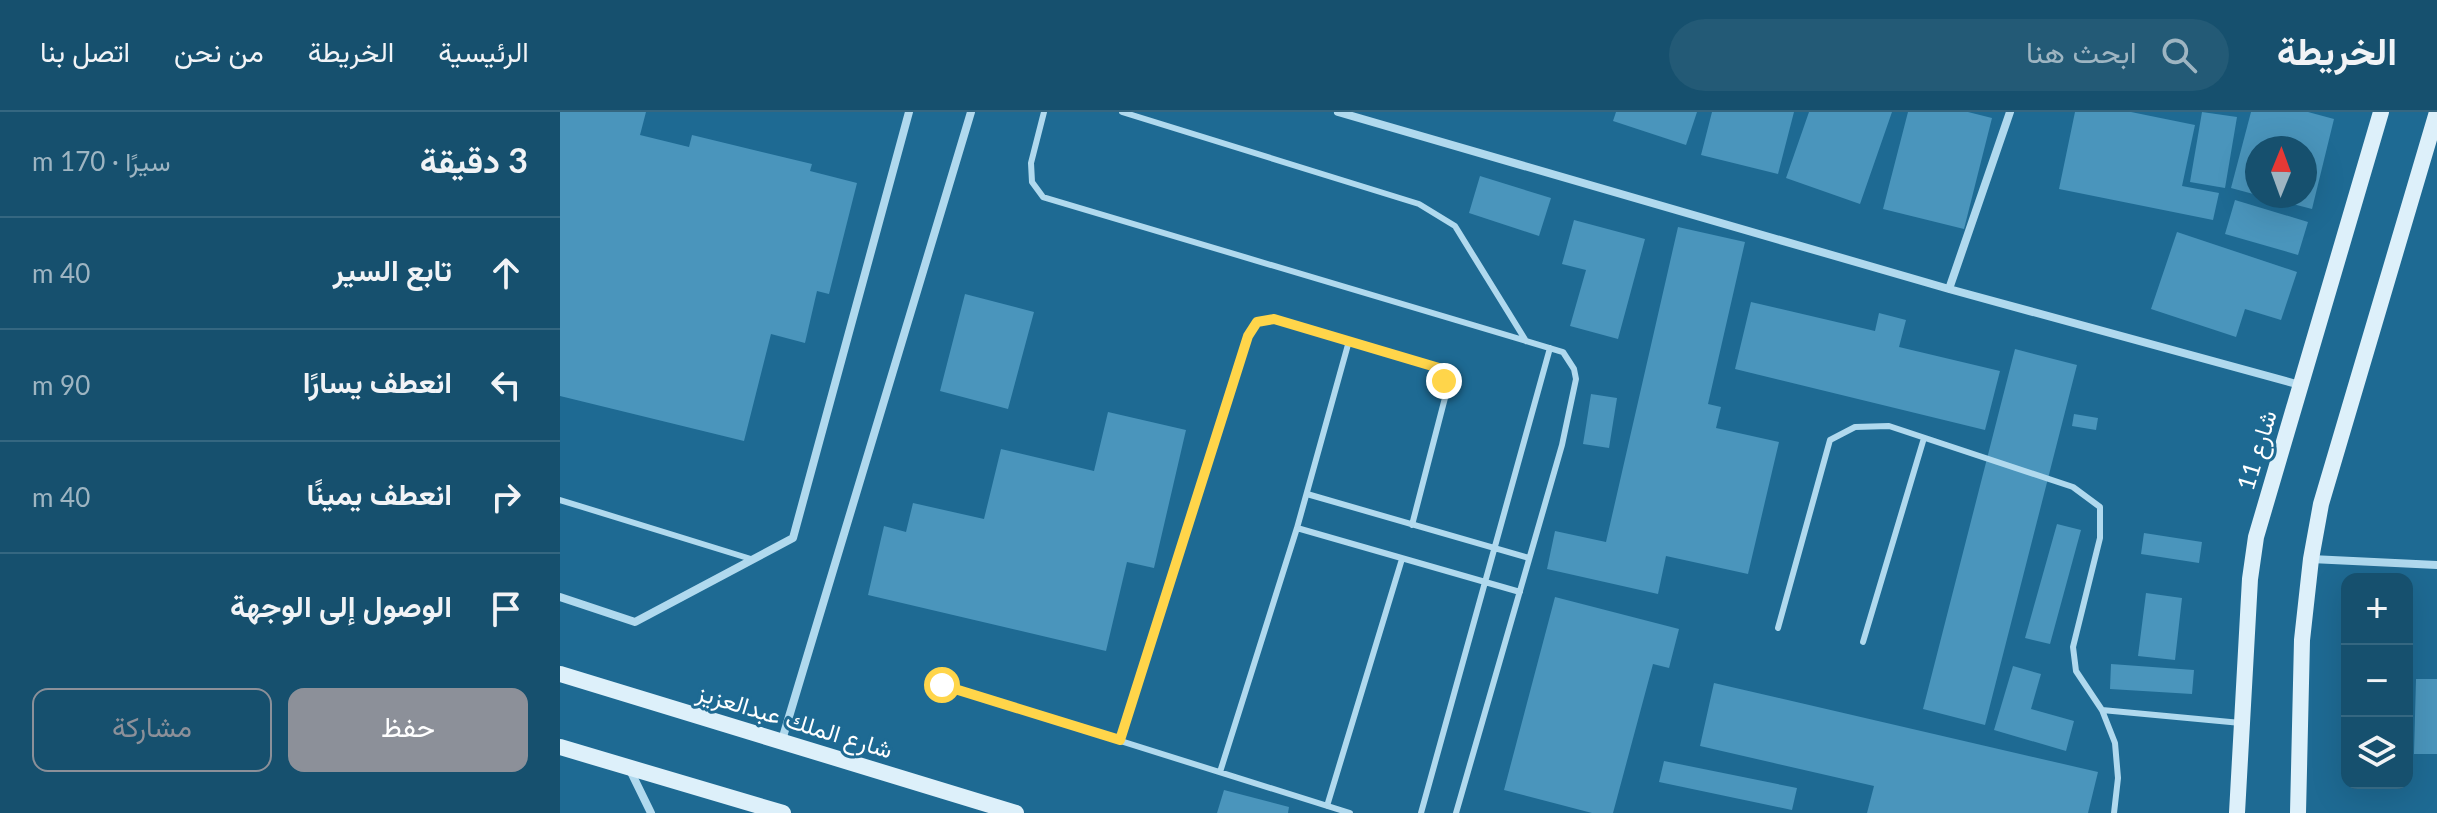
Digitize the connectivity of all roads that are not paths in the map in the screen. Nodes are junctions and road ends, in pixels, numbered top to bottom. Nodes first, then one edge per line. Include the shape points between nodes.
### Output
1 (909, 112) edge
2 (971, 112) edge
3 (1044, 112) edge
4 (1122, 112) edge
5 (1338, 112) edge
6 (2010, 112) edge
7 (2381, 112) edge
8 (2437, 112) edge
9 (1949, 289) junction
10 (1349, 341) junction
11 (1526, 341) junction
12 (1550, 348) junction
13 (2301, 386) junction
14 (1924, 438) junction
15 (1307, 494) junction
16 (560, 500) edge
17 (1412, 525) junction
18 (1297, 528) junction
19 (1494, 549) junction
20 (1529, 558) junction
21 (751, 559) junction
22 (1402, 559) junction
23 (2311, 559) junction
24 (2437, 565) edge
25 (1485, 582) junction
26 (1520, 592) junction
27 (560, 597) edge
28 (1778, 628) dead end
29 (1863, 642) dead end
30 (560, 674) edge
31 (942, 685) dead end
32 (2102, 710) junction
33 (2241, 723) junction
34 (782, 740) junction
35 (1120, 740) junction
36 (560, 747) edge
37 (628, 767) junction
38 (1220, 772) junction
39 (1327, 806) junction
40 (651, 813) edge
41 (783, 813) edge
42 (1016, 813) edge
43 (1350, 813) edge
44 (1421, 813) edge
45 (1456, 813) edge
46 (2114, 813) edge
47 (2237, 813) edge
48 (2298, 813) edge

1 - 21 street via 793,538
2 - 34 street
3 - 11 lane via 1031,163 1032,182 1043,197
4 - 11 lane via 1419,204 1455,226
5 - 9 street
6 - 9 street
7 - 13 street, شارع 11
8 - 23 street via 2321,504
9 - 13 street
10 - 15 lane
10 - 17 lane via 1439,368 1444,381 1446,394
10 - 35 lane via 1274,319 1257,322 1248,336
11 - 12 lane
12 - 19 lane
12 - 20 lane via 1563,352 1576,379
13 - 33 street, شارع 11 via 2256,537
14 - 28 lane via 1878,426 1855,427 1830,440
14 - 29 lane
14 - 32 lane via 2073,487 2100,507 2100,538 2073,647 2076,671
15 - 17 lane
15 - 18 lane
16 - 21 lane
17 - 19 lane
18 - 22 lane
18 - 38 lane
19 - 20 lane
19 - 25 lane
20 - 26 lane
21 - 27 street via 635,622
22 - 25 lane
22 - 39 lane
23 - 24 street
23 - 48 street via 2302,640
25 - 26 lane
25 - 44 lane
26 - 45 lane
30 - 34 street, شارع الملك عبدالعزيز
31 - 35 lane
32 - 33 lane
32 - 46 lane via 2115,743
33 - 47 street, شارع 11
34 - 42 street, شارع الملك عبدالعزيز
35 - 38 lane
36 - 37 street
37 - 40 street
37 - 41 street
38 - 39 lane
39 - 43 lane

